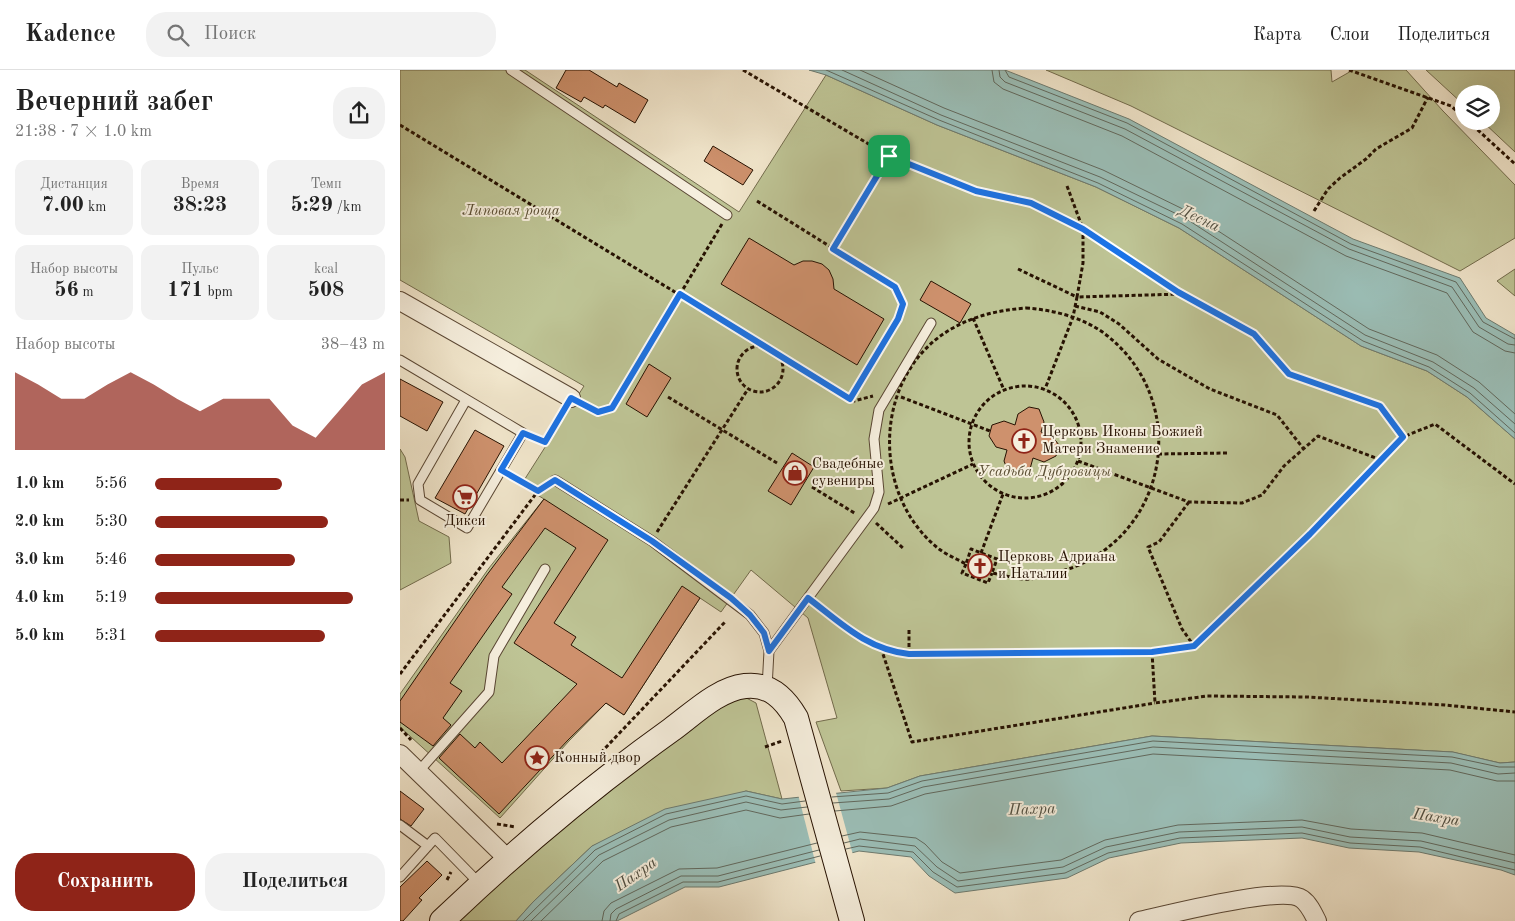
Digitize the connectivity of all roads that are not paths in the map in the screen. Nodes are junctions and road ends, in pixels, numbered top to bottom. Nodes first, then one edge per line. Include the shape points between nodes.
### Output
1 (511, 70) edge
2 (727, 215) road end
3 (400, 301) edge
4 (931, 323) dead end
5 (400, 360) edge
6 (571, 398) road end
7 (466, 400) junction
8 (555, 480) road end
9 (545, 569) dead end
10 (769, 651) junction
11 (767, 688) junction
12 (400, 754) edge
13 (419, 772) junction
14 (400, 825) edge
15 (428, 846) junction
16 (508, 859) junction
17 (400, 877) edge
18 (480, 884) junction
19 (442, 921) edge
20 (852, 921) edge
21 (1139, 921) edge
22 (1317, 921) edge

1 - 2 lane
3 - 6 street
4 - 10 lane via 879,410 874,439 879,492 874,508
5 - 7 lane
7 - 7 lane via 418,484 420,500 467,528 523,433
8 - 10 lane via 652,541 750,615 764,633
9 - 13 lane via 494,656 489,692
10 - 11 lane
11 - 16 main road via 746,686 711,700 642,750
11 - 20 main road via 784,699
12 - 13 street
13 - 16 street
14 - 15 lane
15 - 17 lane
15 - 18 lane via 435,838
16 - 18 main road
18 - 19 main road
21 - 22 street via 1262,896 1286,895 1301,898

